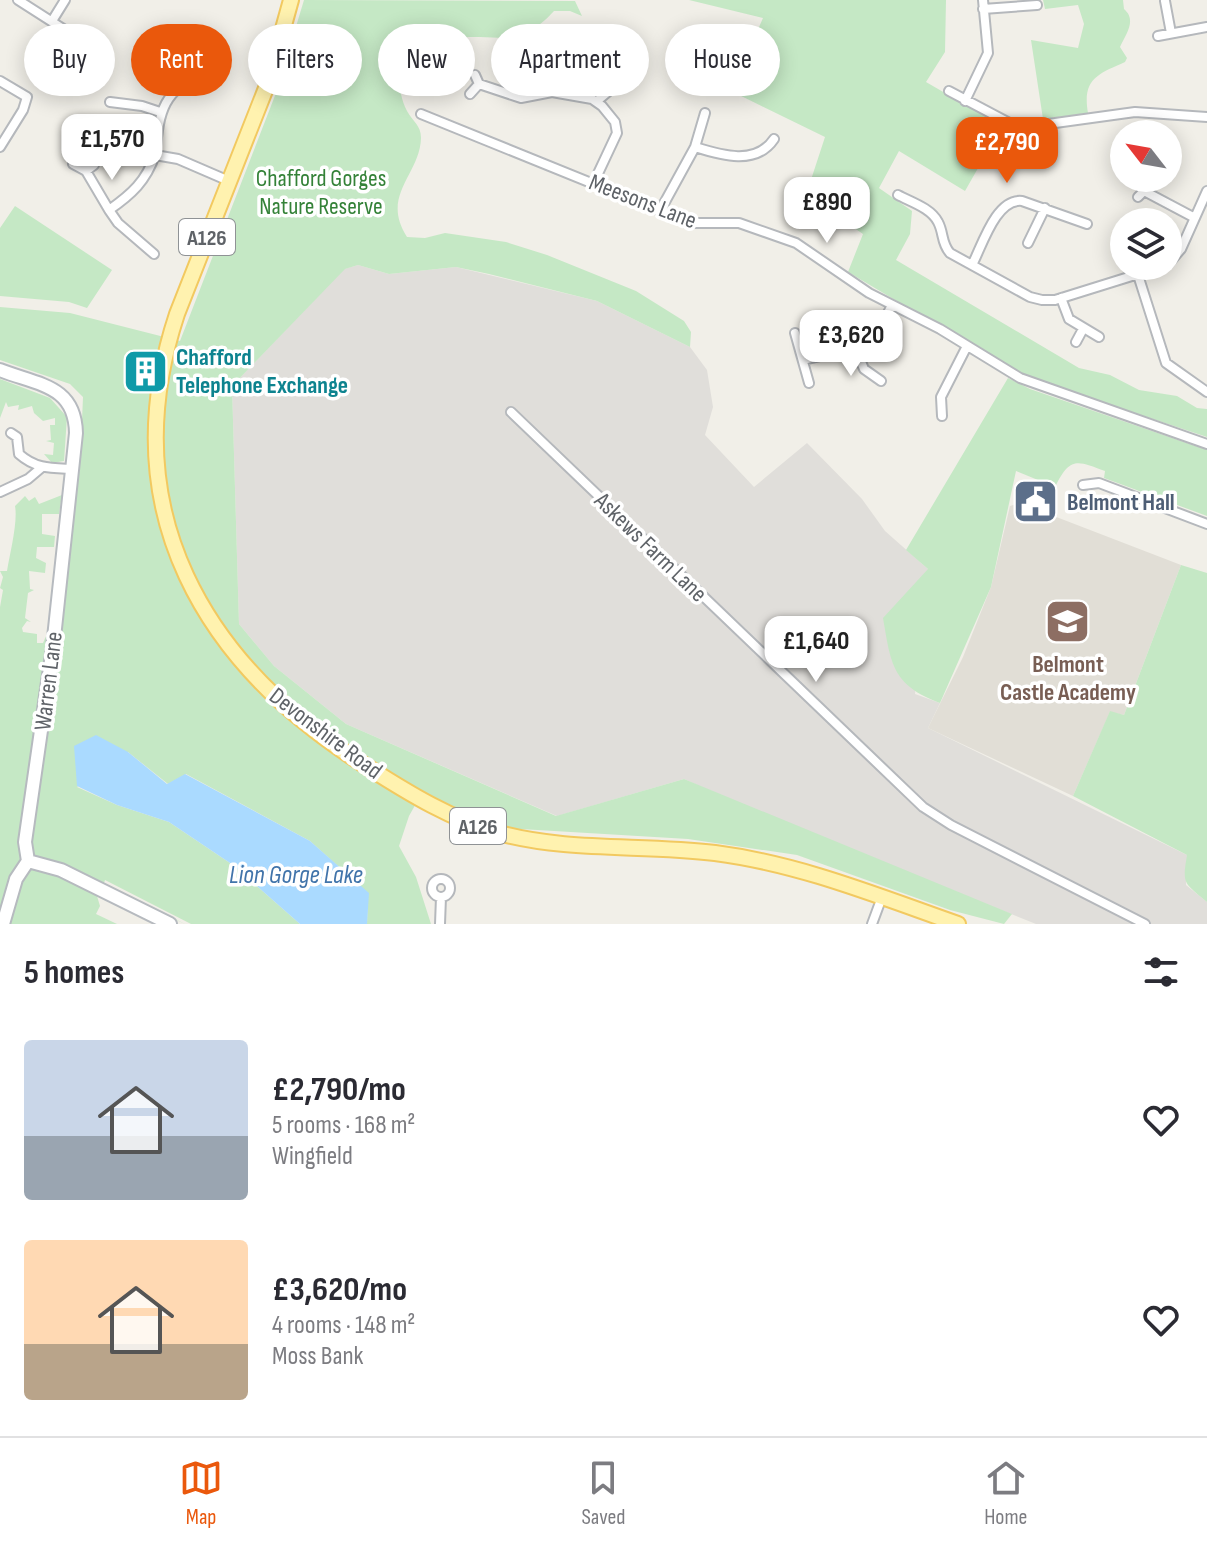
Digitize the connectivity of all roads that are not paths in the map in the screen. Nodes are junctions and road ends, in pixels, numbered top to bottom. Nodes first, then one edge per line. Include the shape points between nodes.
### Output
1 (18, 0) edge
2 (65, 0) edge
3 (291, 0) edge
4 (1165, 1) edge
5 (983, 4) edge
6 (1031, 9) dead end
7 (52, 21) junction
8 (57, 24) edge
9 (1207, 27) edge
10 (1171, 33) junction
11 (1158, 36) dead end
12 (475, 75) dead end
13 (0, 81) edge
14 (479, 84) junction
15 (475, 88) edge
16 (949, 91) dead end
17 (170, 96) edge
18 (603, 96) edge
19 (597, 101) junction
20 (965, 101) junction
21 (110, 102) dead end
22 (160, 112) junction
23 (705, 113) dead end
24 (421, 114) dead end
25 (1207, 117) edge
26 (774, 139) dead end
27 (0, 147) edge
28 (695, 147) junction
29 (155, 155) junction
30 (73, 164) dead end
31 (229, 181) junction
32 (594, 182) junction
33 (918, 192) dead end
34 (1146, 192) edge
35 (1207, 193) edge
36 (898, 195) dead end
37 (912, 203) junction
38 (1045, 208) junction
39 (1078, 208) dead end
40 (661, 209) junction
41 (109, 210) junction
42 (1195, 218) junction
43 (1073, 219) junction
44 (1087, 224) dead end
45 (1028, 243) dead end
46 (1182, 247) edge
47 (154, 254) dead end
48 (972, 265) junction
49 (1121, 280) edge
50 (1140, 280) edge
51 (1061, 298) junction
52 (892, 305) junction
53 (1083, 329) junction
54 (795, 333) dead end
55 (1099, 337) dead end
56 (1076, 342) dead end
57 (967, 346) junction
58 (855, 347) junction
59 (804, 360) junction
60 (0, 370) edge
61 (881, 381) dead end
62 (809, 383) dead end
63 (1207, 392) edge
64 (511, 412) dead end
65 (942, 416) dead end
66 (17, 435) dead end
67 (1207, 444) edge
68 (41, 468) junction
69 (72, 469) junction
70 (1083, 485) dead end
71 (0, 492) edge
72 (1207, 524) edge
73 (28, 861) junction
74 (441, 897) dead end
75 (882, 897) junction
76 (3, 924) edge
77 (170, 924) edge
78 (440, 924) edge
79 (872, 924) edge
80 (958, 924) edge
81 (1145, 924) edge

1 - 7 street
2 - 7 street
3 - 31 main road, Devonshire Road / A126 via 272,72
4 - 10 street
5 - 6 street
5 - 20 street via 988,53
7 - 8 street
9 - 10 street
10 - 11 street
12 - 14 street
13 - 27 street via 27,97
14 - 15 street
14 - 19 street via 521,98 552,92
16 - 20 street
17 - 22 street
18 - 19 street
19 - 32 street via 611,115 617,133
20 - 25 street via 1023,128 1135,112
21 - 22 street via 121,99
22 - 29 street
23 - 28 street
24 - 32 street, Meesons Lane
26 - 28 street via 761,153 745,156
28 - 40 street
29 - 31 street
29 - 41 street via 132,194
30 - 41 street via 90,168
31 - 75 main road, Devonshire Road / A126 via 167,348 156,439 168,526 187,578 211,623 250,673 282,705 352,758 472,824 546,842 754,859
32 - 40 street, Meesons Lane
33 - 37 street
34 - 42 street
35 - 42 street
36 - 37 street
37 - 48 street via 936,218 947,250
38 - 43 street
38 - 45 street
38 - 48 street via 1017,200 1007,203
39 - 43 street
40 - 52 street, Meesons Lane via 695,224 739,223 796,243
41 - 47 street
42 - 46 street
43 - 44 street
48 - 51 street via 1034,299
49 - 51 street
50 - 63 street via 1166,363
51 - 53 street via 1069,319
52 - 57 street, Meesons Lane
52 - 58 street via 876,335
53 - 55 street
53 - 56 street
54 - 59 street
57 - 65 street via 941,397
57 - 67 street, Meesons Lane via 1034,384
58 - 59 street
58 - 61 street via 864,369
59 - 62 street
60 - 69 street, Warren Lane via 63,395 75,410
64 - 81 street, Askews Farm Lane via 923,807
66 - 68 street via 19,454
68 - 69 street
68 - 71 street
69 - 73 street, Warren Lane via 25,842
70 - 72 street via 1099,483
73 - 76 street, Warren Lane via 16,879
73 - 77 street via 61,870
74 - 78 street
75 - 79 street
75 - 80 main road, Devonshire Road / A126

